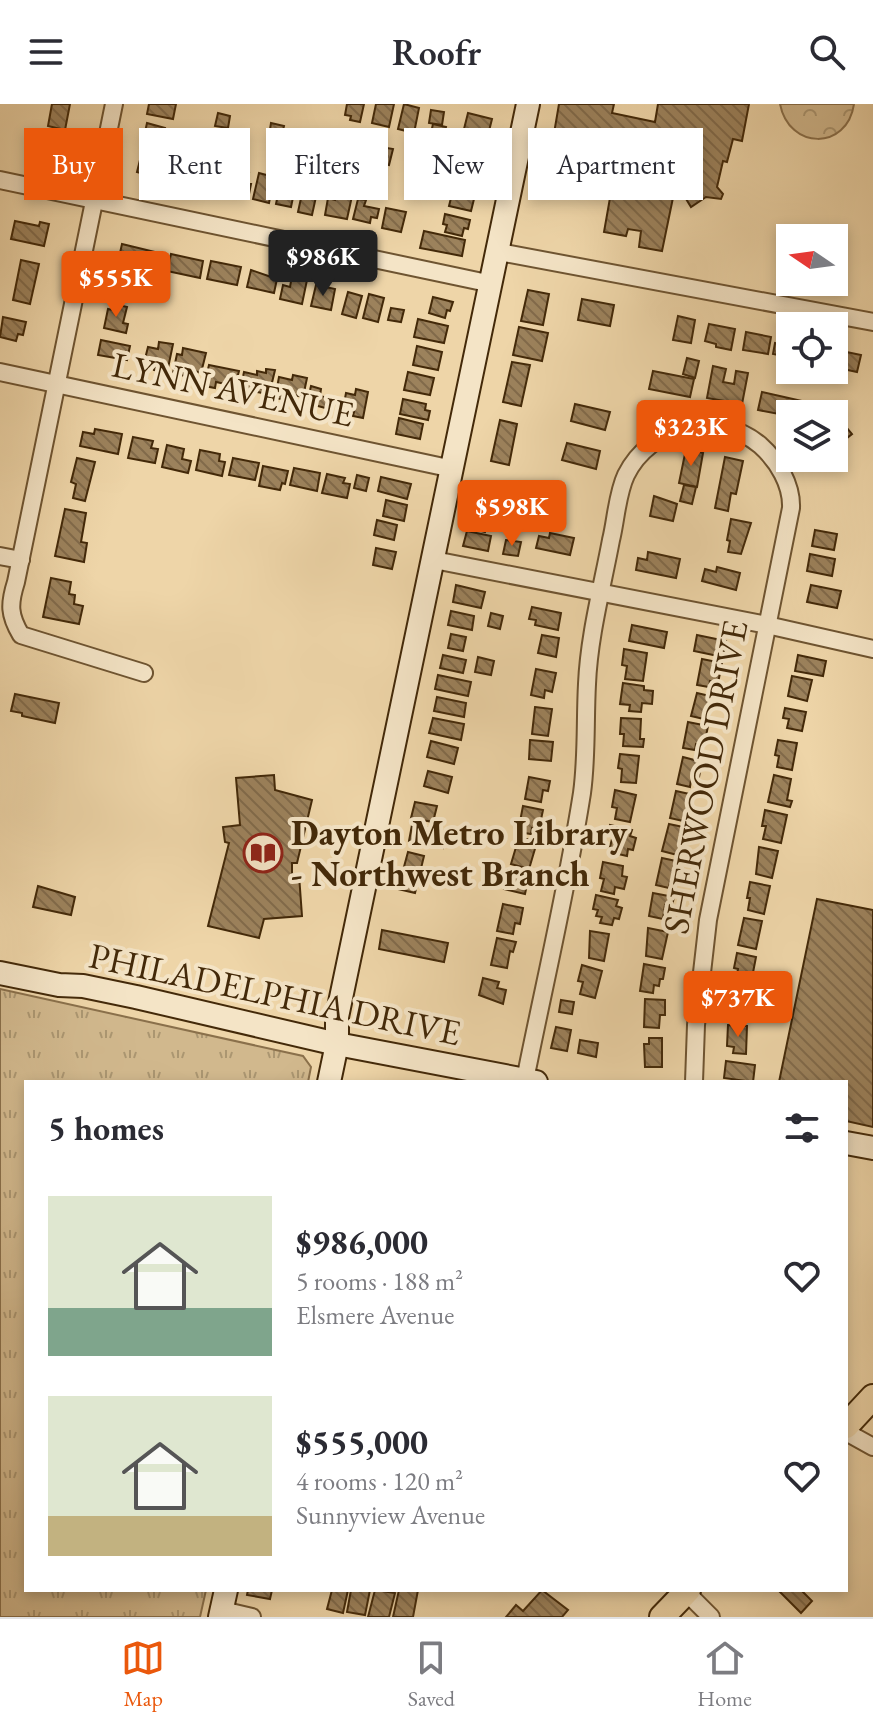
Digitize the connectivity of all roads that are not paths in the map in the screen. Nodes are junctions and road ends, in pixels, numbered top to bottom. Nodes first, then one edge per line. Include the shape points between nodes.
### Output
1 (114, 104) edge
2 (528, 104) edge
3 (109, 128) edge
4 (0, 180) edge
5 (24, 185) edge
6 (94, 200) joint
7 (499, 252) junction
8 (492, 284) junction
9 (873, 322) edge
10 (0, 372) edge
11 (56, 384) junction
12 (453, 469) junction
13 (0, 556) edge
14 (21, 560) junction
15 (434, 560) junction
16 (601, 592) junction
17 (767, 625) junction
18 (873, 649) edge
19 (144, 673) dead end
20 (0, 973) edge
21 (337, 1044) junction
22 (329, 1080) edge
23 (526, 1080) edge
24 (531, 1080) edge
25 (694, 1080) edge
26 (848, 1143) edge
27 (873, 1148) edge
28 (873, 1397) edge
29 (848, 1424) edge
30 (848, 1433) edge
31 (873, 1447) edge
32 (686, 1592) edge
33 (688, 1592) edge
34 (223, 1606) edge
35 (252, 1617) edge
36 (662, 1617) edge
37 (711, 1617) edge

1 - 3 street
2 - 7 street
4 - 5 street
6 - 8 street
6 - 11 street
7 - 8 street
7 - 9 street
8 - 12 street
10 - 11 street, LYNN AVENUE
11 - 12 street, LYNN AVENUE
11 - 14 street
12 - 15 street
13 - 14 street
14 - 19 street via 9,605 21,635
15 - 16 street
15 - 21 street via 337,1017
16 - 17 street
16 - 17 street, SHERWOOD DRIVE via 623,482 638,456 675,430 728,428 758,443 789,486 791,508
16 - 24 street via 589,655 582,794
17 - 18 street
17 - 25 street, SHERWOOD DRIVE via 708,920
20 - 21 street, PHILADELPHIA DRIVE via 136,997
21 - 22 street
21 - 23 street, PHILADELPHIA DRIVE
26 - 27 street
28 - 29 main road
30 - 31 street
32 - 36 main road
33 - 37 street
34 - 35 street

